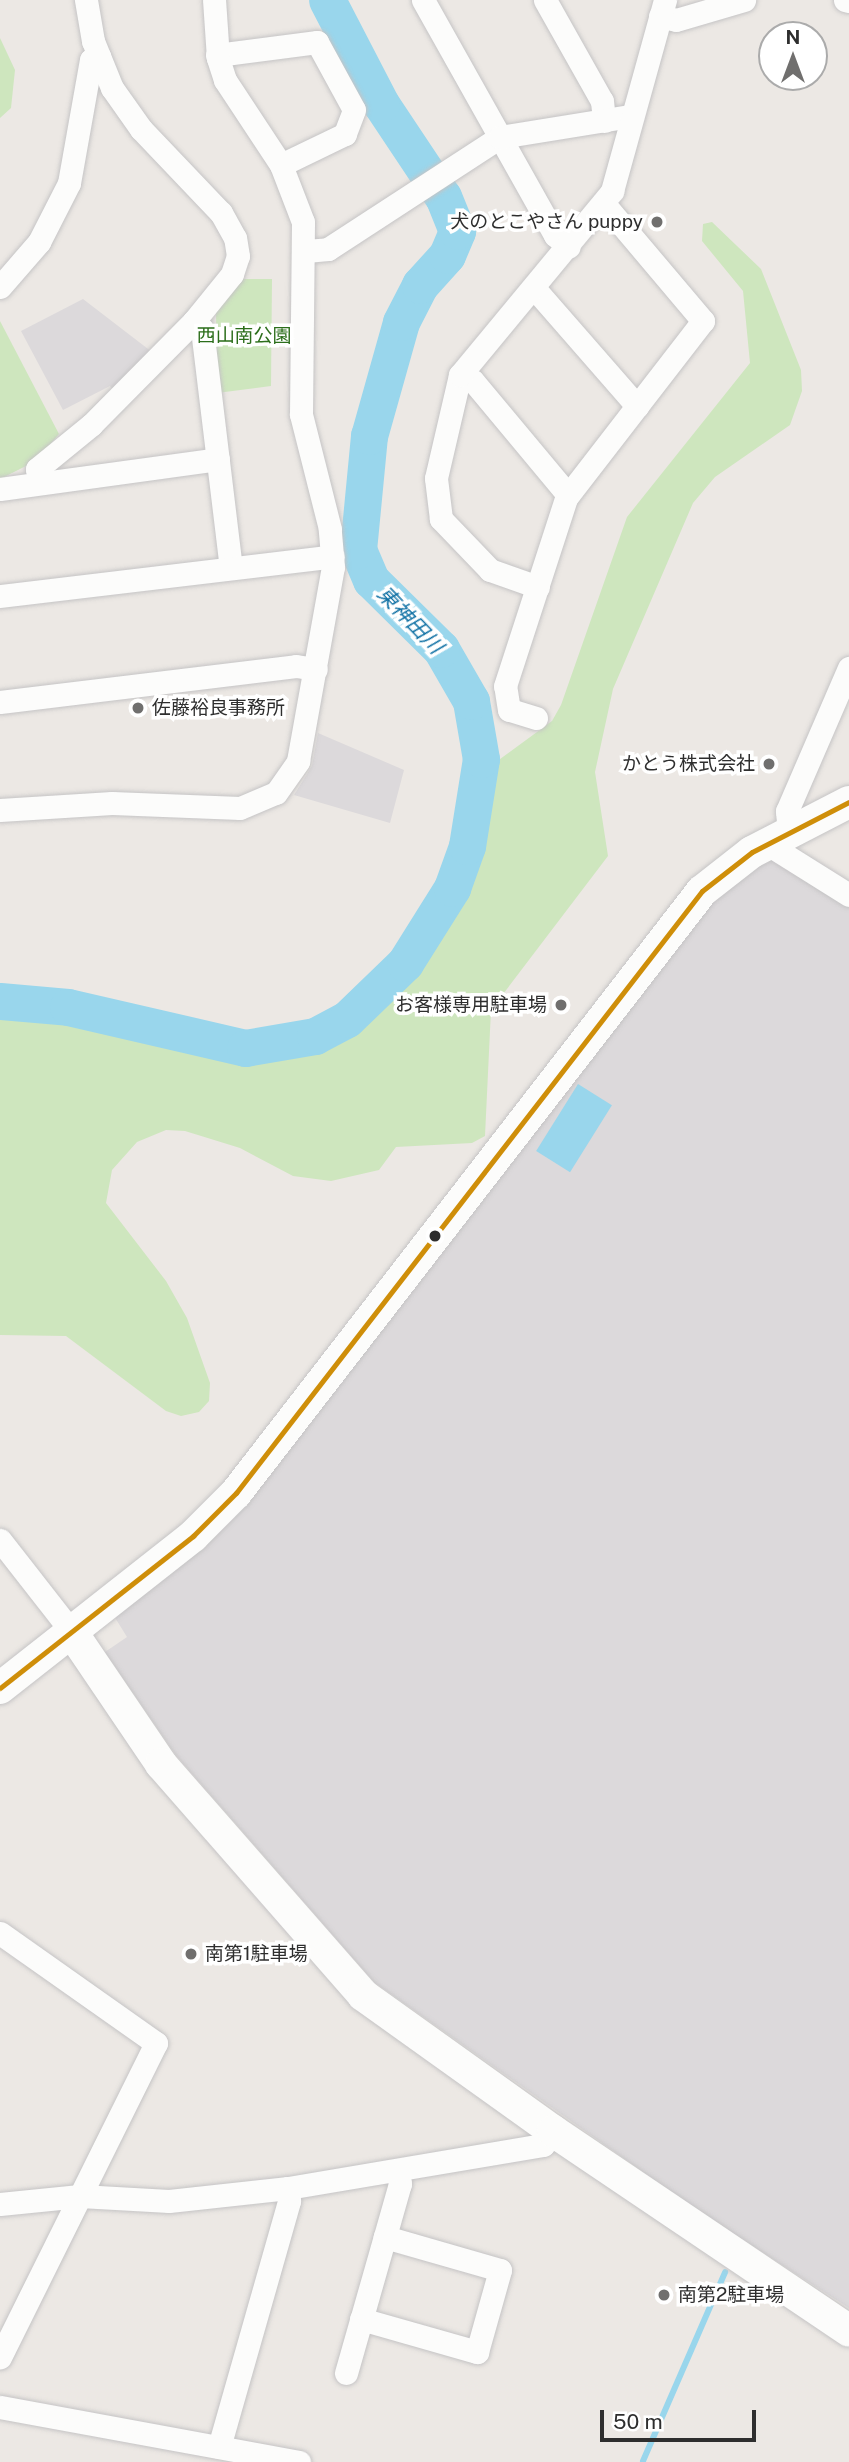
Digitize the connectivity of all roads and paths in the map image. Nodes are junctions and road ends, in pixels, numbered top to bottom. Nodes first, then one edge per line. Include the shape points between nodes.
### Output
1 (86, 0) edge
2 (214, 0) edge
3 (423, 0) edge
4 (545, 0) edge
5 (744, 0) edge
6 (663, 8) edge
7 (217, 55) junction
8 (99, 57) junction
9 (630, 116) junction
10 (604, 121) junction
11 (500, 136) junction
12 (281, 165) junction
13 (604, 204) junction
14 (569, 247) junction
15 (306, 251) junction
16 (0, 287) edge
17 (534, 288) junction
18 (194, 321) junction
19 (460, 375) junction
20 (637, 406) junction
21 (218, 459) junction
22 (39, 481) junction
23 (0, 489) edge
24 (568, 495) junction
25 (333, 556) junction
26 (231, 567) junction
27 (538, 587) junction
28 (0, 596) edge
29 (849, 668) edge
30 (316, 669) junction
31 (0, 702) edge
32 (536, 718) dead end
33 (849, 802) edge
34 (0, 810) edge
35 (778, 837) junction
36 (849, 895) edge
37 (0, 1540) edge
38 (71, 1631) junction
39 (0, 1688) edge
40 (0, 1933) edge
41 (553, 2131) junction
42 (398, 2170) junction
43 (288, 2188) junction
44 (80, 2196) junction
45 (0, 2204) edge
46 (385, 2237) junction
47 (361, 2319) junction
48 (849, 2331) edge
49 (0, 2357) edge
50 (346, 2372) dead end
51 (0, 2407) edge
52 (219, 2447) junction
53 (299, 2462) edge

1 - 8 street
2 - 7 street
3 - 11 street
4 - 10 street via 602,101
5 - 6 street via 676,20
6 - 9 street
7 - 12 street via 225,80
7 - 12 street via 317,42 354,110 345,134
8 - 16 street via 91,60 69,183 39,242
8 - 18 street via 125,109 209,198 235,238 236,265
9 - 10 street
9 - 13 street via 618,175
10 - 11 street
11 - 14 street via 555,235
11 - 15 street via 328,249
12 - 15 street via 303,222
13 - 14 street
13 - 20 street via 703,321
14 - 17 street
15 - 25 street via 301,414
17 - 19 street
17 - 20 street
18 - 21 street via 201,329
18 - 22 street via 91,425 37,469
19 - 24 street via 473,381
19 - 27 street via 436,478 436,506 489,570
20 - 24 street
21 - 22 street
21 - 26 street
22 - 23 street
24 - 27 street
25 - 26 street
25 - 30 street
26 - 28 street
27 - 32 street via 505,686 509,710
29 - 35 street
30 - 31 street via 296,666
30 - 34 street via 298,761 283,786 259,803
33 - 35 street
35 - 36 street
35 - 38 street via 725,870 676,920 236,1493 193,1536
37 - 38 street
38 - 39 street
38 - 41 street via 161,1764 340,1973 387,2016
40 - 44 street via 156,2043
41 - 42 street via 543,2146
41 - 48 street
42 - 43 street
42 - 46 street via 400,2184
43 - 44 street via 169,2201
43 - 52 street via 289,2201
44 - 45 street
44 - 49 street
46 - 47 street
46 - 47 street via 500,2270 477,2352
47 - 50 street
51 - 52 street
52 - 53 street

